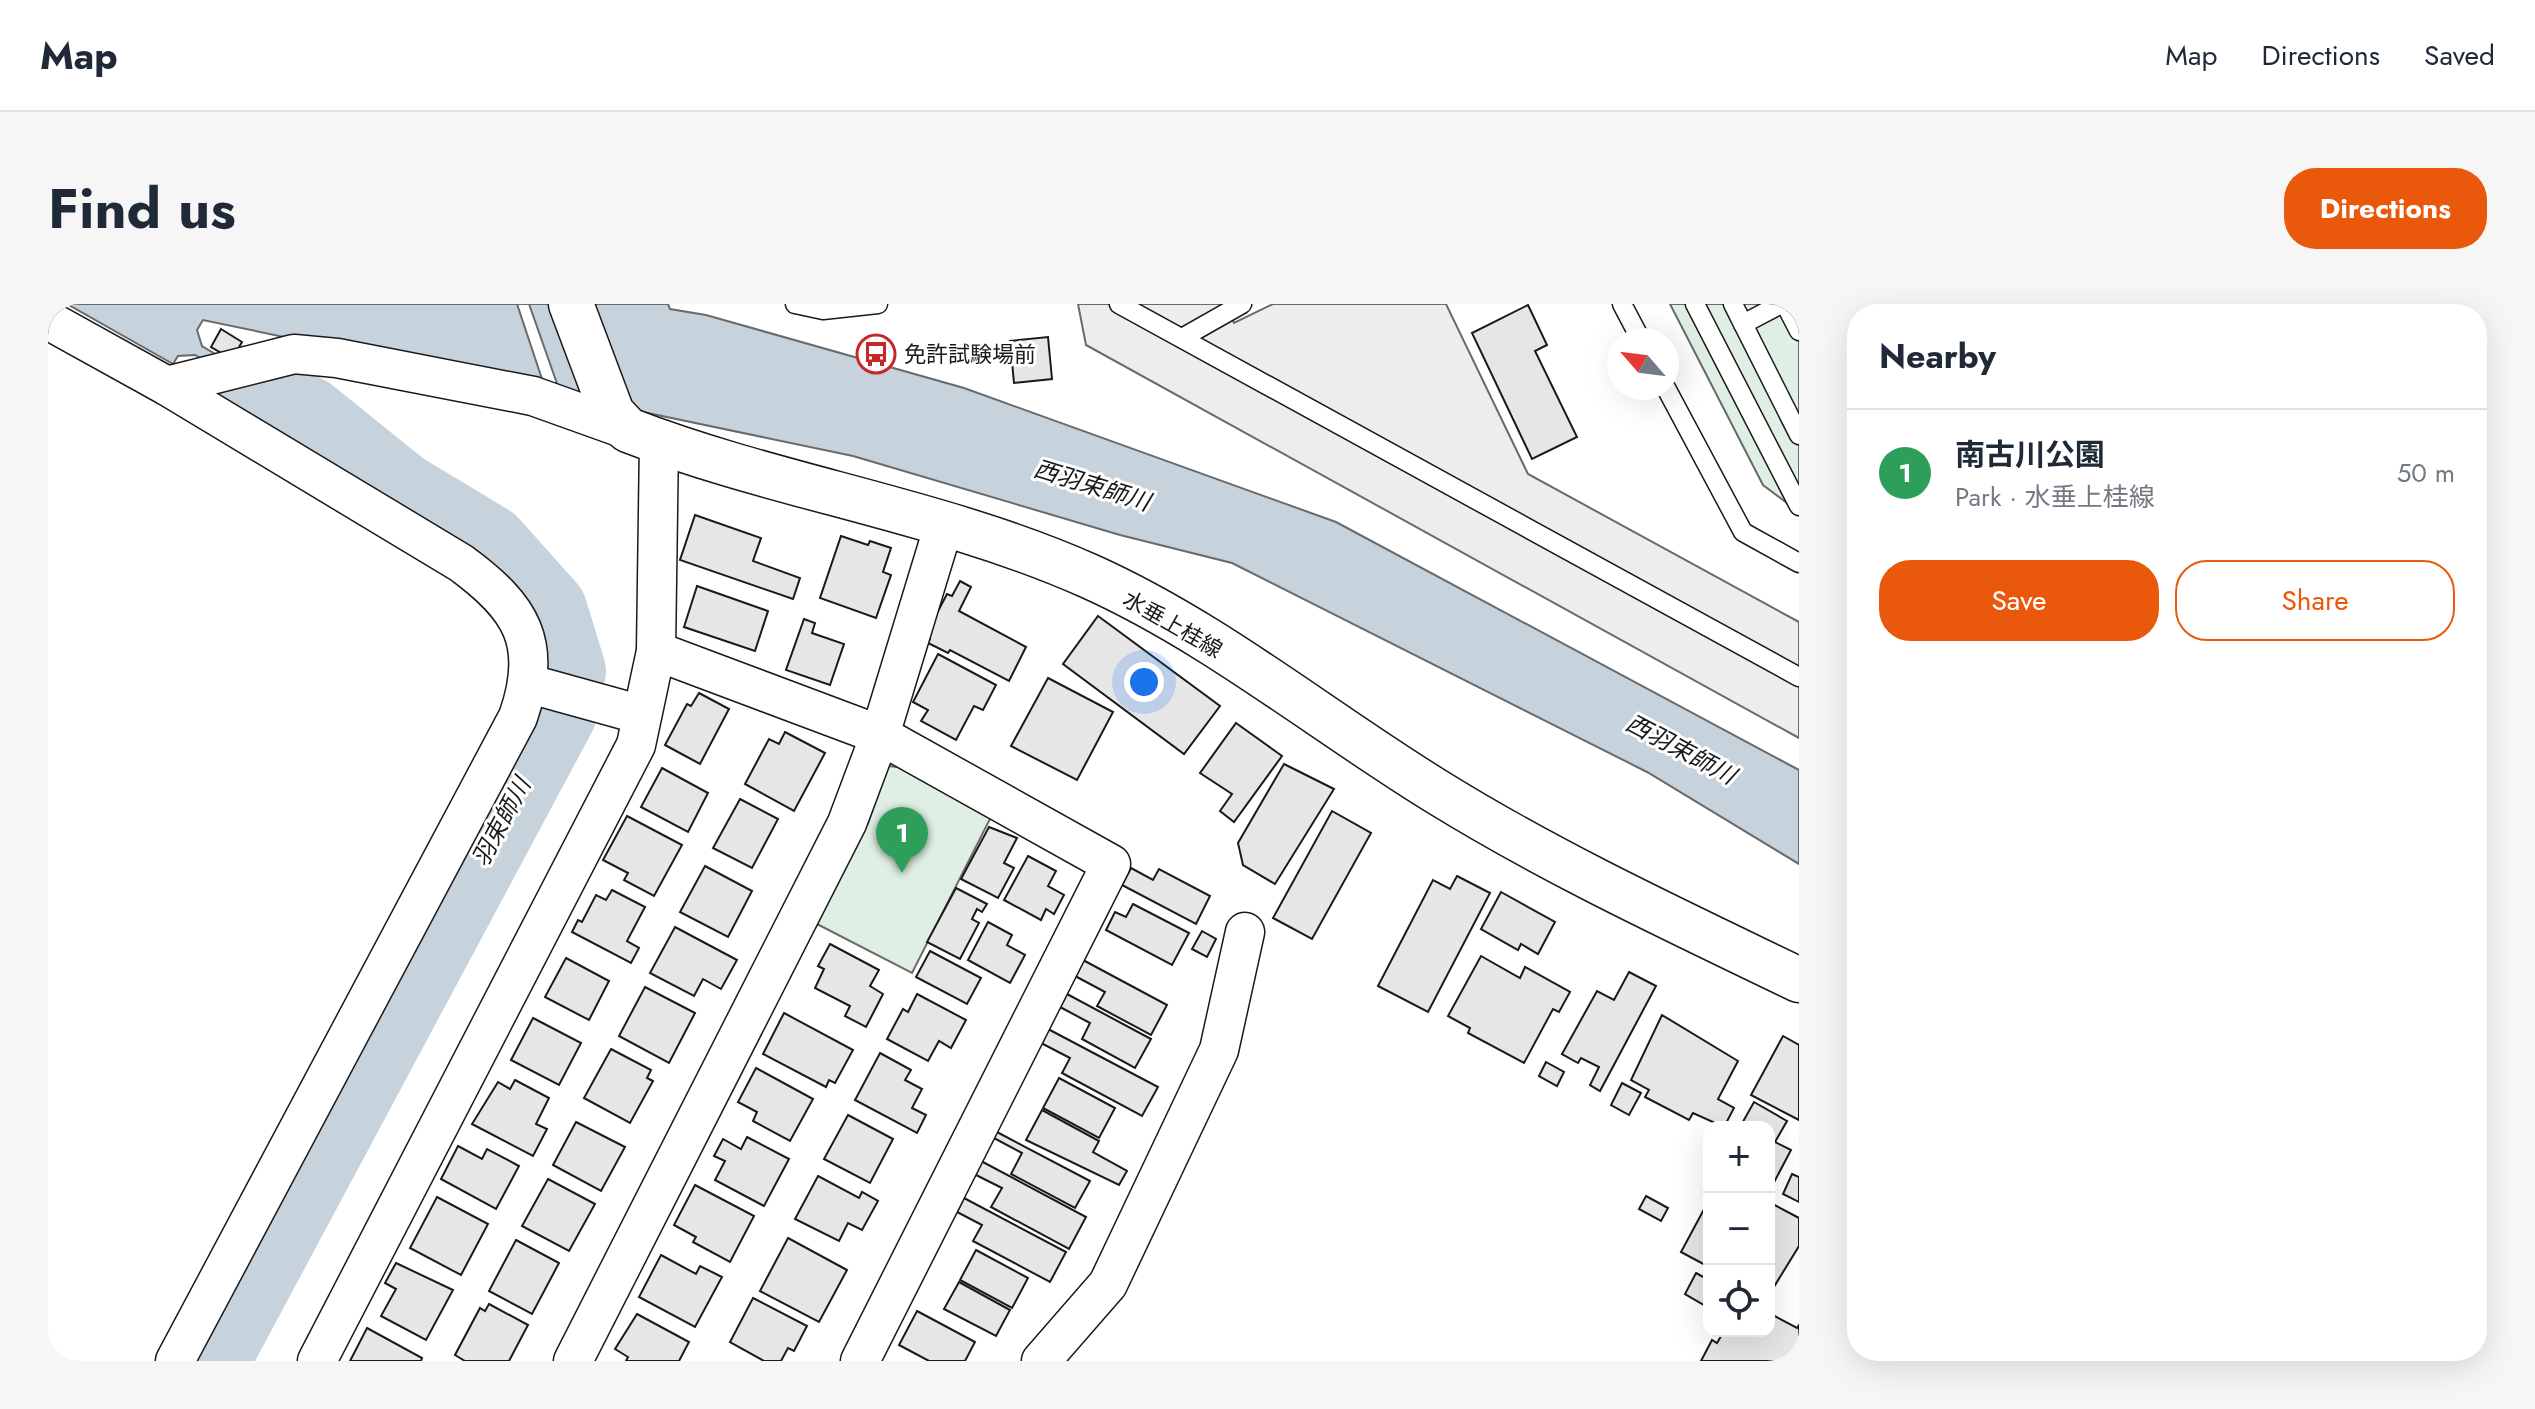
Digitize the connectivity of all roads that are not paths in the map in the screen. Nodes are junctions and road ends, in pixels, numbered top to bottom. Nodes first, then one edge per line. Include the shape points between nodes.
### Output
1 (571, 304) edge
2 (795, 304) edge
3 (878, 304) edge
4 (1119, 304) edge
5 (1242, 304) edge
6 (1622, 304) edge
7 (1695, 304) edge
8 (1733, 304) edge
9 (1783, 304) edge
10 (48, 320) edge
11 (1743, 324) junction
12 (1635, 328) edge
13 (1799, 331) edge
14 (1182, 338) junction
15 (167, 386) junction
16 (1672, 400) edge
17 (1792, 406) edge
18 (633, 429) junction
19 (1799, 435) edge
20 (1799, 506) edge
21 (944, 525) junction
22 (1799, 563) edge
23 (656, 651) junction
24 (1799, 677) edge
25 (530, 684) junction
26 (642, 715) junction
27 (880, 735) junction
28 (1245, 932) dead end
29 (1799, 980) edge
30 (175, 1361) edge
31 (317, 1361) edge
32 (573, 1361) edge
33 (860, 1361) edge
34 (1041, 1361) edge

1 - 18 main road
2 - 3 lane via 823,310
4 - 14 lane
5 - 14 lane
6 - 12 lane
7 - 20 lane
8 - 11 lane
9 - 11 lane
9 - 13 lane
10 - 15 street
11 - 17 lane
14 - 24 lane
15 - 18 street via 294,354 533,396
15 - 25 street via 499,590 527,638
16 - 22 lane via 1743,532
17 - 19 lane
18 - 21 main road, 水垂上桂線
18 - 23 street
21 - 27 street
21 - 29 main road, 水垂上桂線 via 1012,544 1167,617 1367,749 1540,852
23 - 26 street
23 - 27 street
25 - 26 street
25 - 30 street via 518,717
26 - 31 street via 636,745
27 - 32 street via 847,823
27 - 33 street via 1111,864
28 - 34 street via 1219,1050 1108,1284

